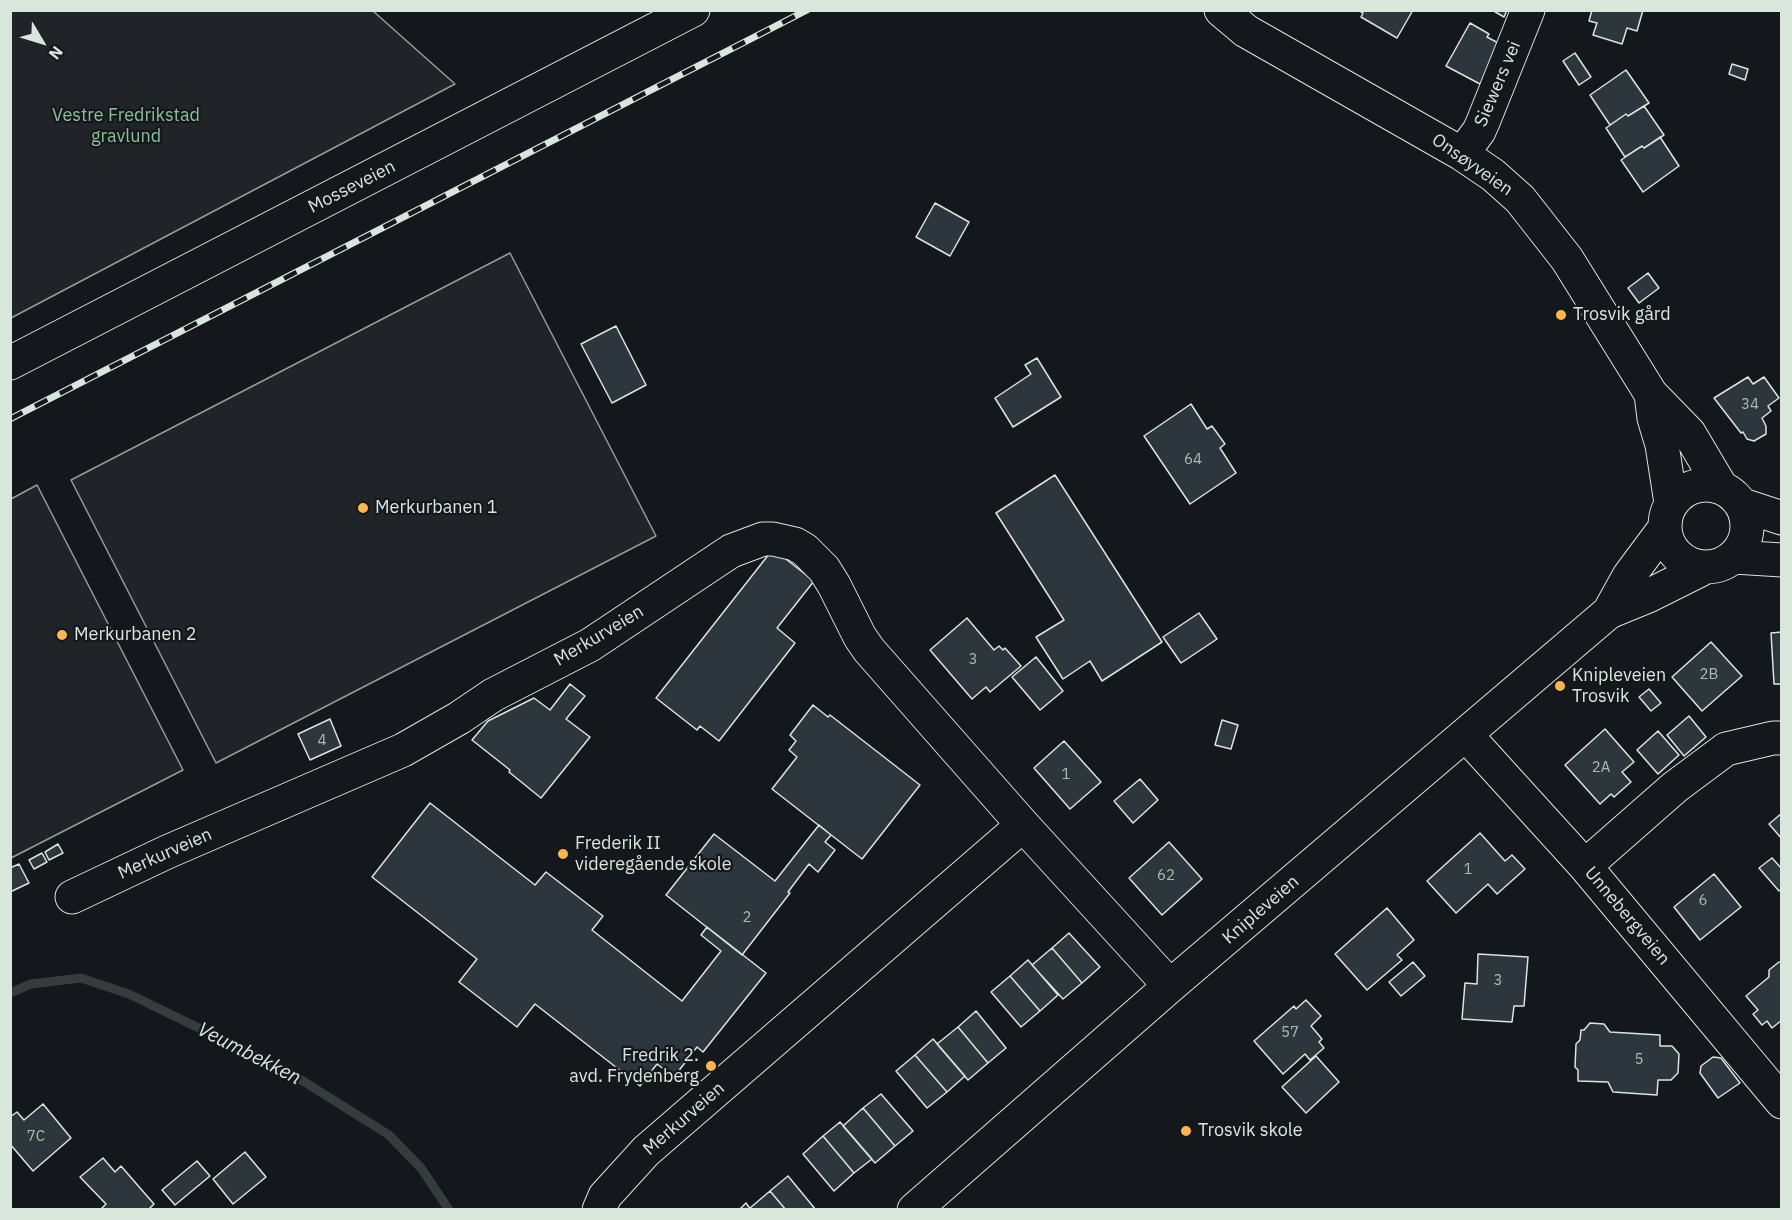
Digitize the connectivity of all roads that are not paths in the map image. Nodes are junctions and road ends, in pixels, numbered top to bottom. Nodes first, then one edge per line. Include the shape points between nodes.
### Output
1 (693, 10) edge
2 (1221, 10) edge
3 (1528, 10) edge
4 (1462, 154) junction
5 (10, 363) edge
6 (1651, 394) junction
7 (1732, 496) junction
8 (1668, 516) junction
9 (1782, 518) edge
10 (1734, 557) junction
11 (1782, 560) edge
12 (1704, 568) junction
13 (1609, 612) junction
14 (1466, 735) junction
15 (1782, 738) edge
16 (1023, 825) junction
17 (1585, 866) junction
18 (72, 897) dead end
19 (1170, 987) junction
20 (1782, 1102) edge
21 (599, 1209) edge
22 (914, 1209) edge

1 - 5 main road, Mosseveien
2 - 4 main road, Onsøyveien via 1246,31
3 - 4 main road, Siewers vei via 1479,131
4 - 6 main road, Onsøyveien via 1493,175 1527,207 1567,259
6 - 7 main road, Onsøyveien via 1689,433
6 - 8 main road, Onsøyveien via 1662,445
7 - 8 main road via 1708,484 1694,486 1681,493
7 - 9 main road
7 - 10 main road via 1747,519 1747,532
8 - 12 main road via 1667,543 1675,555
8 - 13 main road, Knipleveien
10 - 11 main road
10 - 12 main road via 1722,565
12 - 13 main road, Knipleveien
13 - 14 main road, Knipleveien
14 - 17 main road, Unnebergveien
14 - 19 main road, Knipleveien
15 - 17 main road via 1726,749 1675,787
16 - 18 main road, Merkurveien via 869,651 824,569 795,544 763,539 731,550 590,645 493,695 403,750
16 - 19 main road, Merkurveien
16 - 21 main road, Merkurveien via 646,1151 605,1196
17 - 20 main road, Unnebergveien
19 - 22 main road, Knipleveien

